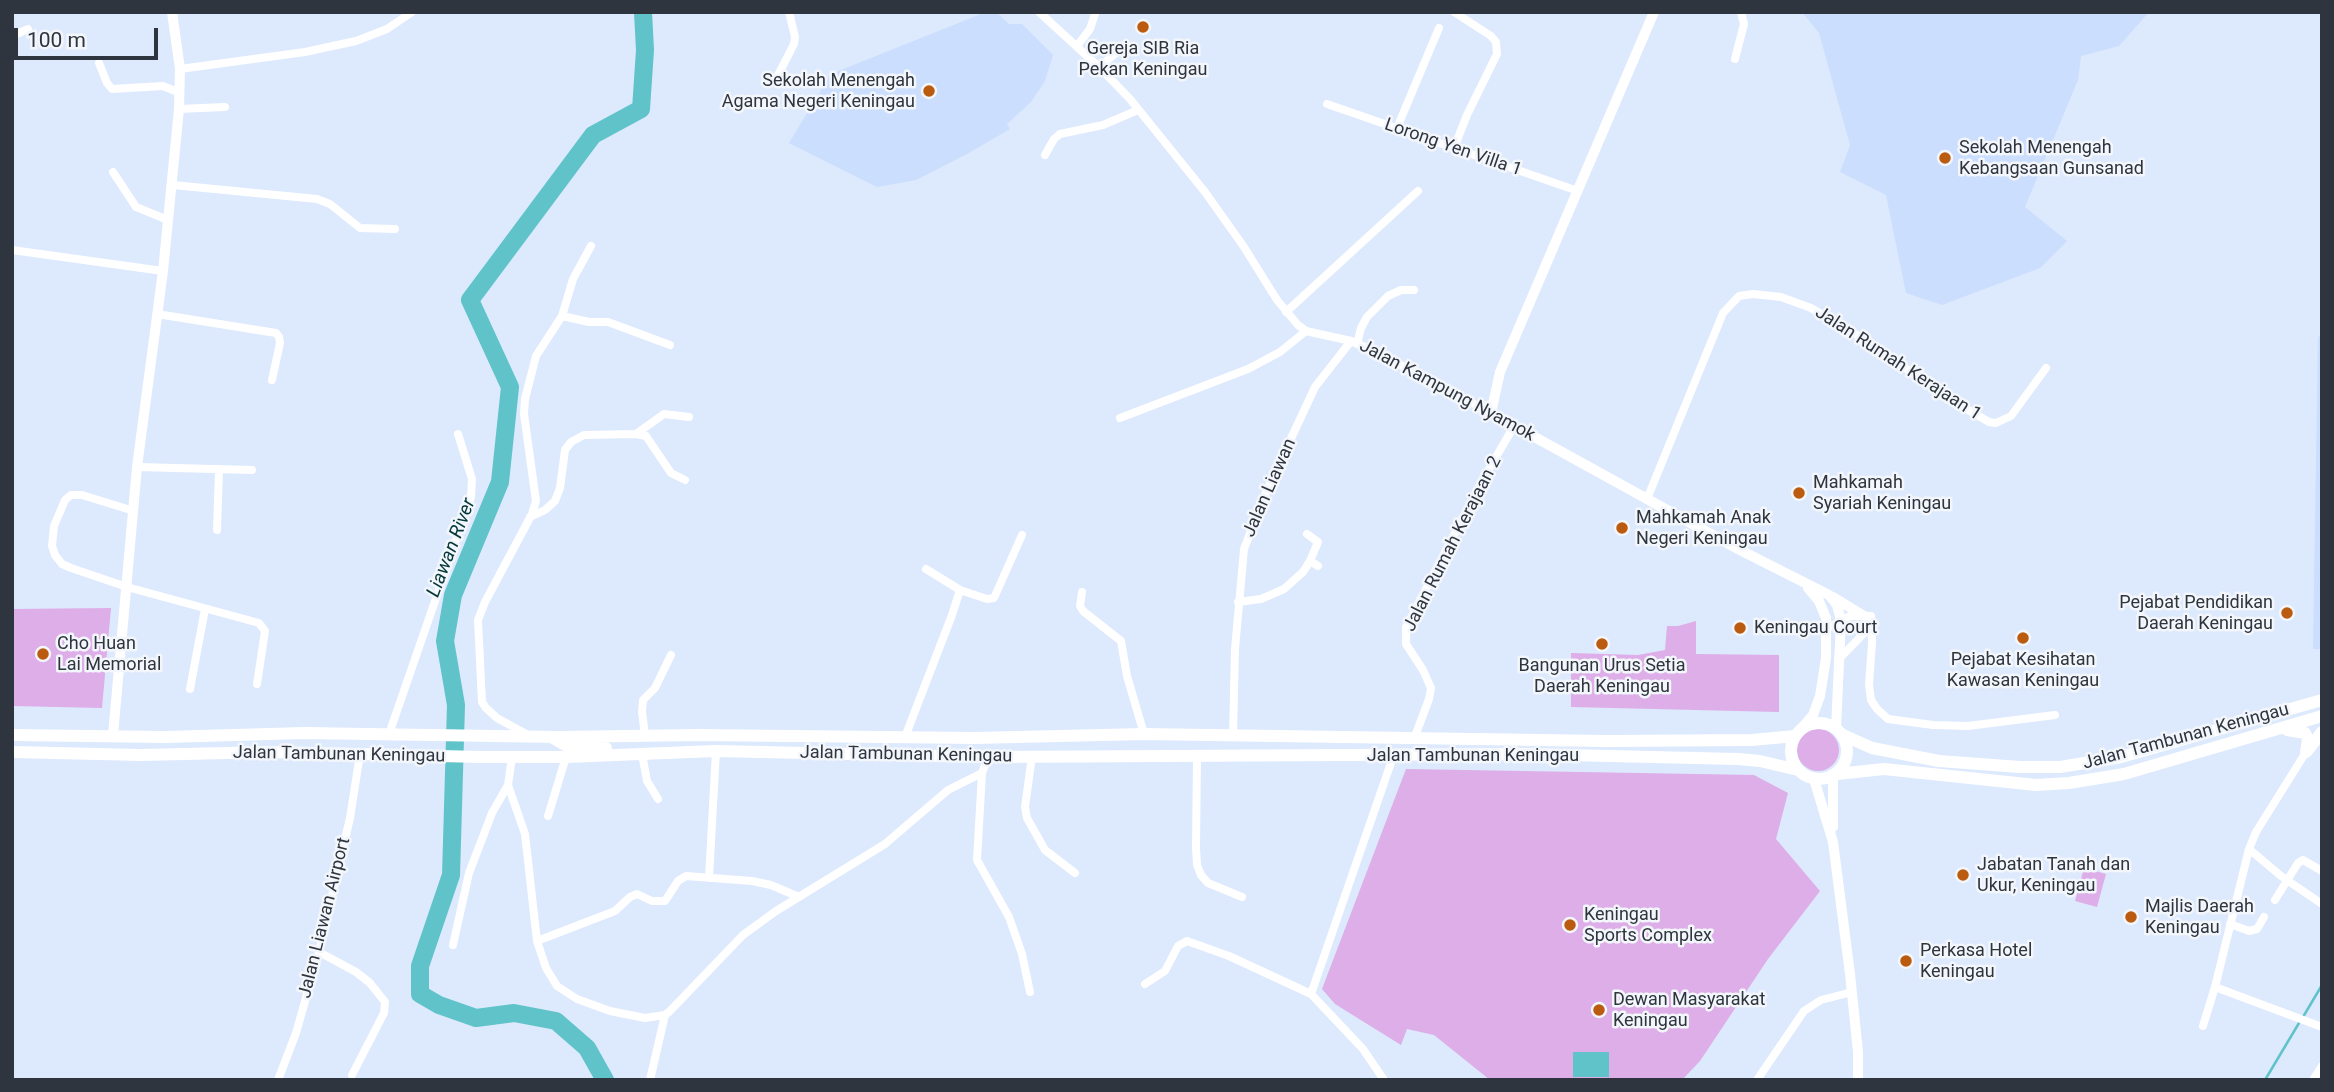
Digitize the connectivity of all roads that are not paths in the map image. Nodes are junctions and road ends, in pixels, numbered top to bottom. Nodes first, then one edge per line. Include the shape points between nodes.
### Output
1 (172, 12) edge
2 (412, 12) edge
3 (789, 12) edge
4 (1039, 12) edge
5 (1454, 12) edge
6 (1654, 12) edge
7 (1741, 12) edge
8 (1095, 15) dead end
9 (1439, 28) dead end
10 (28, 29) dead end
11 (12, 36) edge
12 (1126, 45) dead end
13 (1077, 46) junction
14 (1735, 60) dead end
15 (99, 62) dead end
16 (1099, 67) junction
17 (180, 69) junction
18 (777, 77) dead end
19 (180, 93) junction
20 (1327, 104) dead end
21 (225, 107) dead end
22 (179, 109) junction
23 (1138, 110) junction
24 (1397, 128) junction
25 (1454, 148) junction
26 (1045, 155) dead end
27 (113, 172) dead end
28 (173, 185) junction
29 (1418, 191) dead end
30 (1578, 191) junction
31 (169, 220) junction
32 (395, 229) dead end
33 (591, 246) dead end
34 (12, 250) edge
35 (163, 271) junction
36 (1414, 290) dead end
37 (1286, 312) junction
38 (157, 314) junction
39 (562, 316) junction
40 (1306, 331) junction
41 (1354, 343) junction
42 (670, 345) dead end
43 (2046, 368) dead end
44 (272, 380) dead end
45 (1491, 413) junction
46 (689, 417) dead end
47 (1120, 418) dead end
48 (1514, 426) junction
49 (458, 434) dead end
50 (636, 434) junction
51 (136, 467) junction
52 (219, 469) junction
53 (252, 470) dead end
54 (685, 480) dead end
55 (1647, 499) junction
56 (134, 511) junction
57 (530, 517) junction
58 (217, 530) dead end
59 (1022, 534) dead end
60 (1307, 534) dead end
61 (1310, 561) junction
62 (1318, 566) dead end
63 (926, 569) dead end
64 (1803, 583) junction
65 (127, 587) junction
66 (960, 590) junction
67 (1082, 592) dead end
68 (1829, 596) junction
69 (1238, 602) junction
70 (205, 609) junction
71 (1869, 619) junction
72 (1841, 620) junction
73 (1826, 629) junction
74 (1848, 650) junction
75 (671, 655) dead end
76 (1871, 657) junction
77 (1838, 660) junction
78 (257, 684) dead end
79 (190, 689) dead end
80 (2322, 700) edge
81 (2055, 715) dead end
82 (2322, 716) edge
83 (1840, 731) junction
84 (2273, 731) junction
85 (1798, 732) junction
86 (2322, 732) edge
87 (389, 734) junction
88 (1144, 734) junction
89 (12, 735) edge
90 (113, 735) junction
91 (645, 735) junction
92 (531, 736) junction
93 (1233, 736) junction
94 (552, 737) junction
95 (905, 737) junction
96 (1414, 739) junction
97 (716, 751) junction
98 (12, 752) edge
99 (2306, 752) junction
100 (360, 754) junction
101 (638, 754) junction
102 (1394, 754) junction
103 (1197, 755) junction
104 (1032, 756) junction
105 (512, 757) junction
106 (566, 757) junction
107 (988, 757) junction
108 (1798, 770) junction
109 (982, 773) junction
110 (1835, 775) junction
111 (1814, 779) junction
112 (508, 785) junction
113 (658, 799) dead end
114 (548, 816) dead end
115 (1833, 842) junction
116 (2249, 849) junction
117 (2322, 871) edge
118 (1075, 873) dead end
119 (709, 878) junction
120 (2287, 880) junction
121 (799, 897) junction
122 (1242, 897) dead end
123 (2275, 901) dead end
124 (2322, 904) edge
125 (2264, 917) dead end
126 (2230, 924) junction
127 (537, 942) junction
128 (453, 945) dead end
129 (319, 952) junction
130 (1145, 984) dead end
131 (2215, 987) junction
132 (1030, 992) dead end
133 (1852, 992) junction
134 (1311, 994) junction
135 (664, 1015) junction
136 (2203, 1026) dead end
137 (2322, 1027) edge
138 (2322, 1066) edge
139 (352, 1075) dead end
140 (278, 1080) edge
141 (650, 1080) edge
142 (1384, 1080) edge
143 (1757, 1080) edge
144 (1858, 1080) edge
145 (2313, 1080) edge

1 - 17 street
2 - 17 street via 387,29 356,41
3 - 18 street via 794,44
4 - 13 street
5 - 25 street via 1491,36 1497,54
6 - 30 street
7 - 14 street via 1744,24
8 - 13 street
9 - 24 street
10 - 11 street
12 - 16 street
13 - 16 street
15 - 19 street via 112,89 163,86
16 - 23 street
17 - 19 street
19 - 22 street
20 - 24 street, Lorong Yen Villa 1
21 - 22 street
22 - 28 street
23 - 26 street via 1060,134
23 - 37 street via 1224,218
24 - 25 street, Lorong Yen Villa 1
25 - 30 street, Lorong Yen Villa 1
27 - 31 street via 136,207
28 - 31 street
28 - 32 street via 317,198 360,228
29 - 37 street
30 - 45 street via 1500,372
31 - 35 street
33 - 39 street via 573,279
34 - 35 street
35 - 38 street
36 - 41 street, Jalan Liawan via 1388,296 1367,317
37 - 40 street
38 - 44 street via 276,333 281,343
38 - 51 street
39 - 42 street via 608,321
39 - 57 street via 536,356 525,399 536,494
40 - 41 street, Jalan Kampung Nyamok
40 - 47 street via 1248,369
41 - 45 street, Jalan Kampung Nyamok
41 - 69 street, Jalan Liawan via 1315,387 1250,530
43 - 55 street, Jalan Rumah Kerajaan 1 via 2011,416 1989,422 1811,307 1781,297 1740,296 1723,313
45 - 48 street, Jalan Kampung Nyamok
46 - 50 street via 664,414
48 - 55 street, Jalan Kampung Nyamok
48 - 96 street, Jalan Rumah Kerajaan 2 via 1406,627 1406,645 1431,688
49 - 87 street via 472,479 471,497
50 - 54 street via 646,436 671,473
50 - 57 street via 584,435 571,442 565,450 555,501
51 - 52 street
51 - 56 street
52 - 53 street
52 - 58 street
55 - 64 street, Jalan Kampung Nyamok
56 - 65 street
56 - 65 street via 71,495 52,535 55,555 62,564
57 - 92 street via 485,602 478,625 482,702 497,718
59 - 66 street via 994,598
60 - 61 street via 1318,542
61 - 62 street
61 - 69 street via 1284,589
63 - 66 street
64 - 68 street, Jalan Kampung Nyamok
64 - 73 street, Jalan Kampung Nyamok via 1819,601
65 - 70 street
65 - 90 street
66 - 95 street
67 - 88 street via 1083,611 1121,641
68 - 71 street, Jalan Kampung Nyamok
68 - 72 street
69 - 93 street, Jalan Liawan
70 - 78 street via 263,626
70 - 79 street
71 - 72 street via 1850,616
71 - 74 street
71 - 76 street
72 - 73 street
72 - 77 street
73 - 85 street, Jalan Kampung Nyamok via 1821,696
74 - 76 street via 1862,648
74 - 77 street
75 - 91 street via 655,688 643,700
76 - 81 street via 1871,700 1895,721 1968,726
77 - 83 street
80 - 83 main road, Jalan Tambunan Keningau via 2122,757 2060,767 1939,761 1872,748
82 - 84 main road, Jalan Tambunan Keningau
83 - 85 main road via 1818,722
83 - 110 main road via 1848,751
84 - 99 main road via 2305,733
84 - 110 main road, Jalan Tambunan Keningau via 2124,774 2069,783 2024,784 1884,769
85 - 96 main road, Jalan Tambunan Keningau via 1739,740
85 - 108 main road via 1791,754
86 - 99 main road
87 - 90 main road, Jalan Tambunan Keningau
87 - 92 main road, Jalan Tambunan Keningau
88 - 93 main road, Jalan Tambunan Keningau
88 - 95 main road, Jalan Tambunan Keningau
89 - 90 main road, Jalan Tambunan Keningau
91 - 94 main road, Jalan Tambunan Keningau
91 - 95 main road, Jalan Tambunan Keningau
92 - 94 main road, Jalan Tambunan Keningau
93 - 96 main road, Jalan Tambunan Keningau
94 - 101 main road via 566,746
97 - 101 main road, Jalan Tambunan Keningau
97 - 107 main road, Jalan Tambunan Keningau
97 - 119 street
98 - 100 main road, Jalan Tambunan Keningau
99 - 116 street
100 - 105 main road, Jalan Tambunan Keningau
100 - 129 street, Jalan Liawan Airport
101 - 106 main road, Jalan Tambunan Keningau
101 - 113 street
102 - 103 main road, Jalan Tambunan Keningau
102 - 108 main road, Jalan Tambunan Keningau via 1738,759
102 - 134 street
103 - 104 main road, Jalan Tambunan Keningau
103 - 122 street via 1197,865 1208,883
104 - 107 main road, Jalan Tambunan Keningau
104 - 118 street via 1027,818 1045,850
105 - 106 main road, Jalan Tambunan Keningau
105 - 112 street
106 - 114 street
107 - 109 street
108 - 111 main road
109 - 121 street via 948,790 885,844
109 - 132 street via 976,860 1009,917
110 - 111 main road
110 - 115 street
111 - 115 street
112 - 127 street via 525,834
112 - 128 street via 469,873
115 - 133 street
116 - 120 street
116 - 126 street
117 - 120 street via 2303,860
119 - 121 street via 771,885
119 - 127 street via 681,878 664,901 636,894 615,911
120 - 123 street
120 - 124 street
121 - 135 street via 743,935
125 - 126 street via 2257,929 2249,931
126 - 131 street
127 - 135 street via 557,986 577,999 630,1016
129 - 139 street via 363,977 385,1002 384,1013
129 - 140 street, Jalan Liawan Airport
130 - 134 street via 1165,971 1178,946 1187,941
131 - 136 street
131 - 137 street
133 - 143 street via 1811,1005
133 - 144 street
134 - 142 street via 1363,1049
135 - 141 street
138 - 145 street

